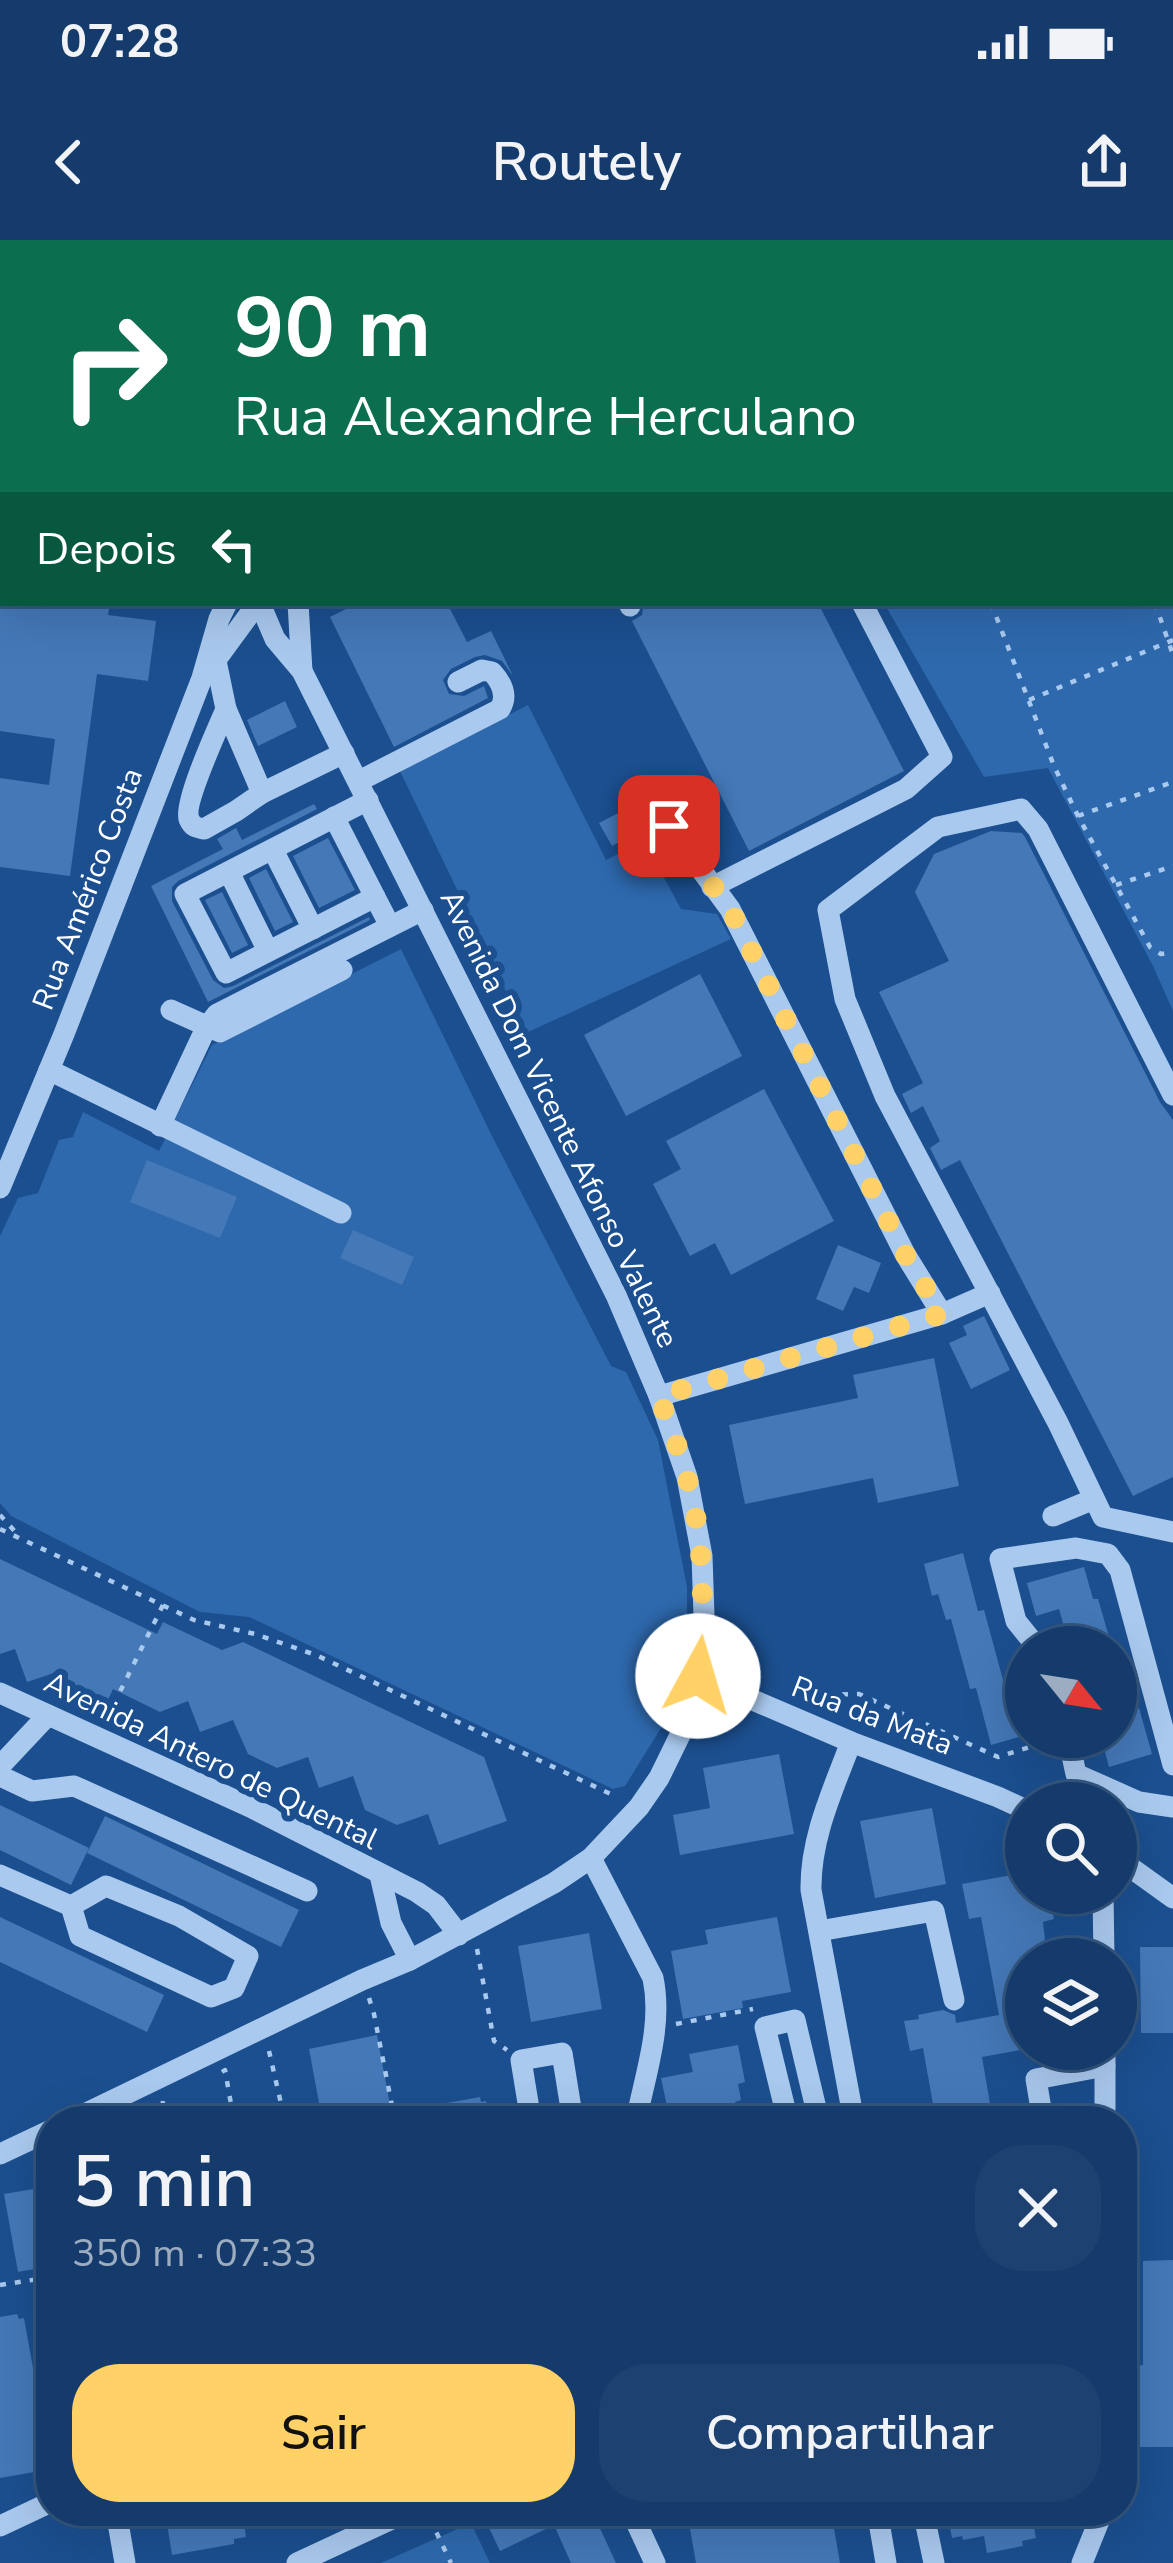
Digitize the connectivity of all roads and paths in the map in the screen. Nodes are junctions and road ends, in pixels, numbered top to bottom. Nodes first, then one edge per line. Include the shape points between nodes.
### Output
1 (226, 606) edge
2 (257, 606) edge
3 (259, 606) edge
4 (294, 606) edge
5 (864, 606) edge
6 (992, 606) edge
7 (1156, 606) edge
8 (1171, 640) edge
9 (1173, 655) edge
10 (209, 669) junction
11 (302, 671) junction
12 (458, 682) dead end
13 (1029, 700) junction
14 (226, 709) junction
15 (344, 753) junction
16 (1173, 782) edge
17 (364, 791) junction
18 (262, 793) junction
19 (1078, 815) junction
20 (334, 817) junction
21 (669, 826) dead end
22 (273, 850) junction
23 (1173, 866) edge
24 (230, 872) junction
25 (1116, 885) junction
26 (712, 887) junction
27 (375, 896) junction
28 (423, 910) junction
29 (390, 926) junction
30 (313, 928) junction
31 (268, 952) junction
32 (1173, 952) edge
33 (342, 970) dead end
34 (171, 1010) dead end
35 (206, 1028) junction
36 (49, 1070) junction
37 (1173, 1095) edge
38 (160, 1126) junction
39 (0, 1188) edge
40 (341, 1213) dead end
41 (990, 1293) junction
42 (942, 1314) junction
43 (659, 1396) junction
44 (1094, 1499) junction
45 (0, 1515) edge
46 (1053, 1516) dead end
47 (0, 1529) edge
48 (1173, 1532) edge
49 (22, 1540) junction
50 (163, 1605) junction
51 (1020, 1626) edge
52 (1135, 1626) edge
53 (1137, 1633) edge
54 (698, 1676) junction
55 (0, 1693) edge
56 (793, 1697) dead end
57 (48, 1715) junction
58 (97, 1738) junction
59 (851, 1742) junction
60 (1005, 1755) edge
61 (1071, 1758) edge
62 (1173, 1765) edge
63 (0, 1766) edge
64 (0, 1776) edge
65 (1005, 1800) edge
66 (638, 1807) junction
67 (1173, 1807) edge
68 (591, 1858) junction
69 (1137, 1872) edge
70 (0, 1875) edge
71 (380, 1875) junction
72 (308, 1891) dead end
73 (1173, 1898) edge
74 (71, 1906) junction
75 (819, 1931) junction
76 (465, 1932) junction
77 (410, 1960) junction
78 (362, 1980) junction
79 (954, 2000) dead end
80 (747, 2010) dead end
81 (683, 2023) dead end
82 (494, 2041) dead end
83 (272, 2058) dead end
84 (1064, 2070) edge
85 (1105, 2070) edge
86 (210, 2078) dead end
87 (164, 2100) dead end
88 (101, 2106) edge
89 (163, 2106) edge
90 (231, 2106) edge
91 (282, 2106) edge
92 (392, 2106) edge
93 (529, 2106) edge
94 (571, 2106) edge
95 (638, 2106) edge
96 (784, 2106) edge
97 (815, 2106) edge
98 (846, 2106) edge
99 (1040, 2106) edge
100 (1106, 2106) edge
101 (36, 2137) edge
102 (0, 2157) edge
103 (36, 2279) edge
104 (0, 2285) edge
105 (36, 2509) edge
106 (0, 2526) edge
107 (119, 2526) edge
108 (377, 2526) edge
109 (434, 2526) edge
110 (639, 2526) edge
111 (880, 2526) edge
112 (926, 2526) edge
113 (1097, 2526) edge
114 (125, 2563) edge
115 (297, 2563) edge
116 (451, 2563) edge
117 (655, 2563) edge
118 (886, 2563) edge
119 (934, 2563) edge
120 (1082, 2563) edge

1 - 10 street
2 - 10 street
3 - 11 street, Avenida Dom Vicente Afonso Valente
4 - 11 street, Avenida Dom Vicente Afonso Valente
5 - 26 street via 942,757 906,789
6 - 13 path
7 - 8 path
8 - 9 path
8 - 13 path
10 - 14 street
10 - 36 street, Rua Américo Costa
11 - 15 street, Avenida Dom Vicente Afonso Valente
12 - 17 street via 487,670 504,702
13 - 19 path
14 - 18 street
14 - 18 street via 189,820 203,829
15 - 17 street, Avenida Dom Vicente Afonso Valente
15 - 18 street
16 - 19 path
17 - 20 street
17 - 28 street, Avenida Dom Vicente Afonso Valente
19 - 25 path
20 - 22 street
20 - 27 street
21 - 26 street
22 - 24 street
22 - 30 street
23 - 25 path
24 - 31 street
24 - 31 street via 185,895 226,974
25 - 32 path via 1150,946
26 - 42 street
27 - 29 street
27 - 30 street
28 - 29 street
28 - 43 street, Avenida Dom Vicente Afonso Valente
29 - 35 street via 232,1006
30 - 31 street
33 - 35 street via 226,1030
34 - 35 street
35 - 38 street
36 - 38 street
36 - 39 street, Rua Américo Costa
37 - 41 street via 1021,809 938,827 828,910 844,999 885,1096
38 - 40 street
41 - 42 street
41 - 44 street
42 - 43 street
43 - 54 street, Avenida Dom Vicente Afonso Valente via 687,1477 702,1556
44 - 46 street
44 - 48 street via 1103,1517
45 - 49 path
47 - 49 path
49 - 50 path
50 - 58 path
50 - 66 path via 316,1654
51 - 52 street via 1000,1559 1076,1548 1108,1554
53 - 62 street
54 - 59 street, Rua da Mata
54 - 66 street, Avenida Dom Vicente Afonso Valente via 682,1729
55 - 57 street, Avenida Antero de Quental
56 - 60 path via 859,1694
57 - 58 street, Avenida Antero de Quental
57 - 63 street
58 - 71 street, Avenida Antero de Quental
59 - 65 street, Rua da Mata
59 - 75 street via 811,1868
61 - 67 street via 1076,1774 1139,1802
64 - 72 street via 32,1791 74,1786
66 - 68 street, Avenida Dom Vicente Afonso Valente
68 - 76 street, Avenida Dom Vicente Afonso Valente
68 - 95 street via 657,1997
69 - 73 street
70 - 74 street
71 - 76 street via 417,1892
71 - 77 street, Avenida Antero de Quental
74 - 74 street via 80,1936 212,1997 234,1988 248,1956 106,1886
75 - 79 street via 934,1911
75 - 98 street
76 - 77 street, Avenida Dom Vicente Afonso Valente
76 - 82 path
77 - 78 street, Avenida Dom Vicente Afonso Valente
78 - 88 street, Avenida Dom Vicente Afonso Valente
78 - 92 path
80 - 81 path
83 - 91 path
84 - 99 street via 1036,2079
85 - 100 street
86 - 90 path via 225,2070
87 - 89 path
93 - 94 street via 521,2060 562,2054
96 - 97 street via 766,2027 795,2020
101 - 102 street
103 - 104 path
105 - 106 street
107 - 114 street
108 - 115 street
109 - 116 path
110 - 117 street
111 - 118 street
112 - 119 street
113 - 120 street

